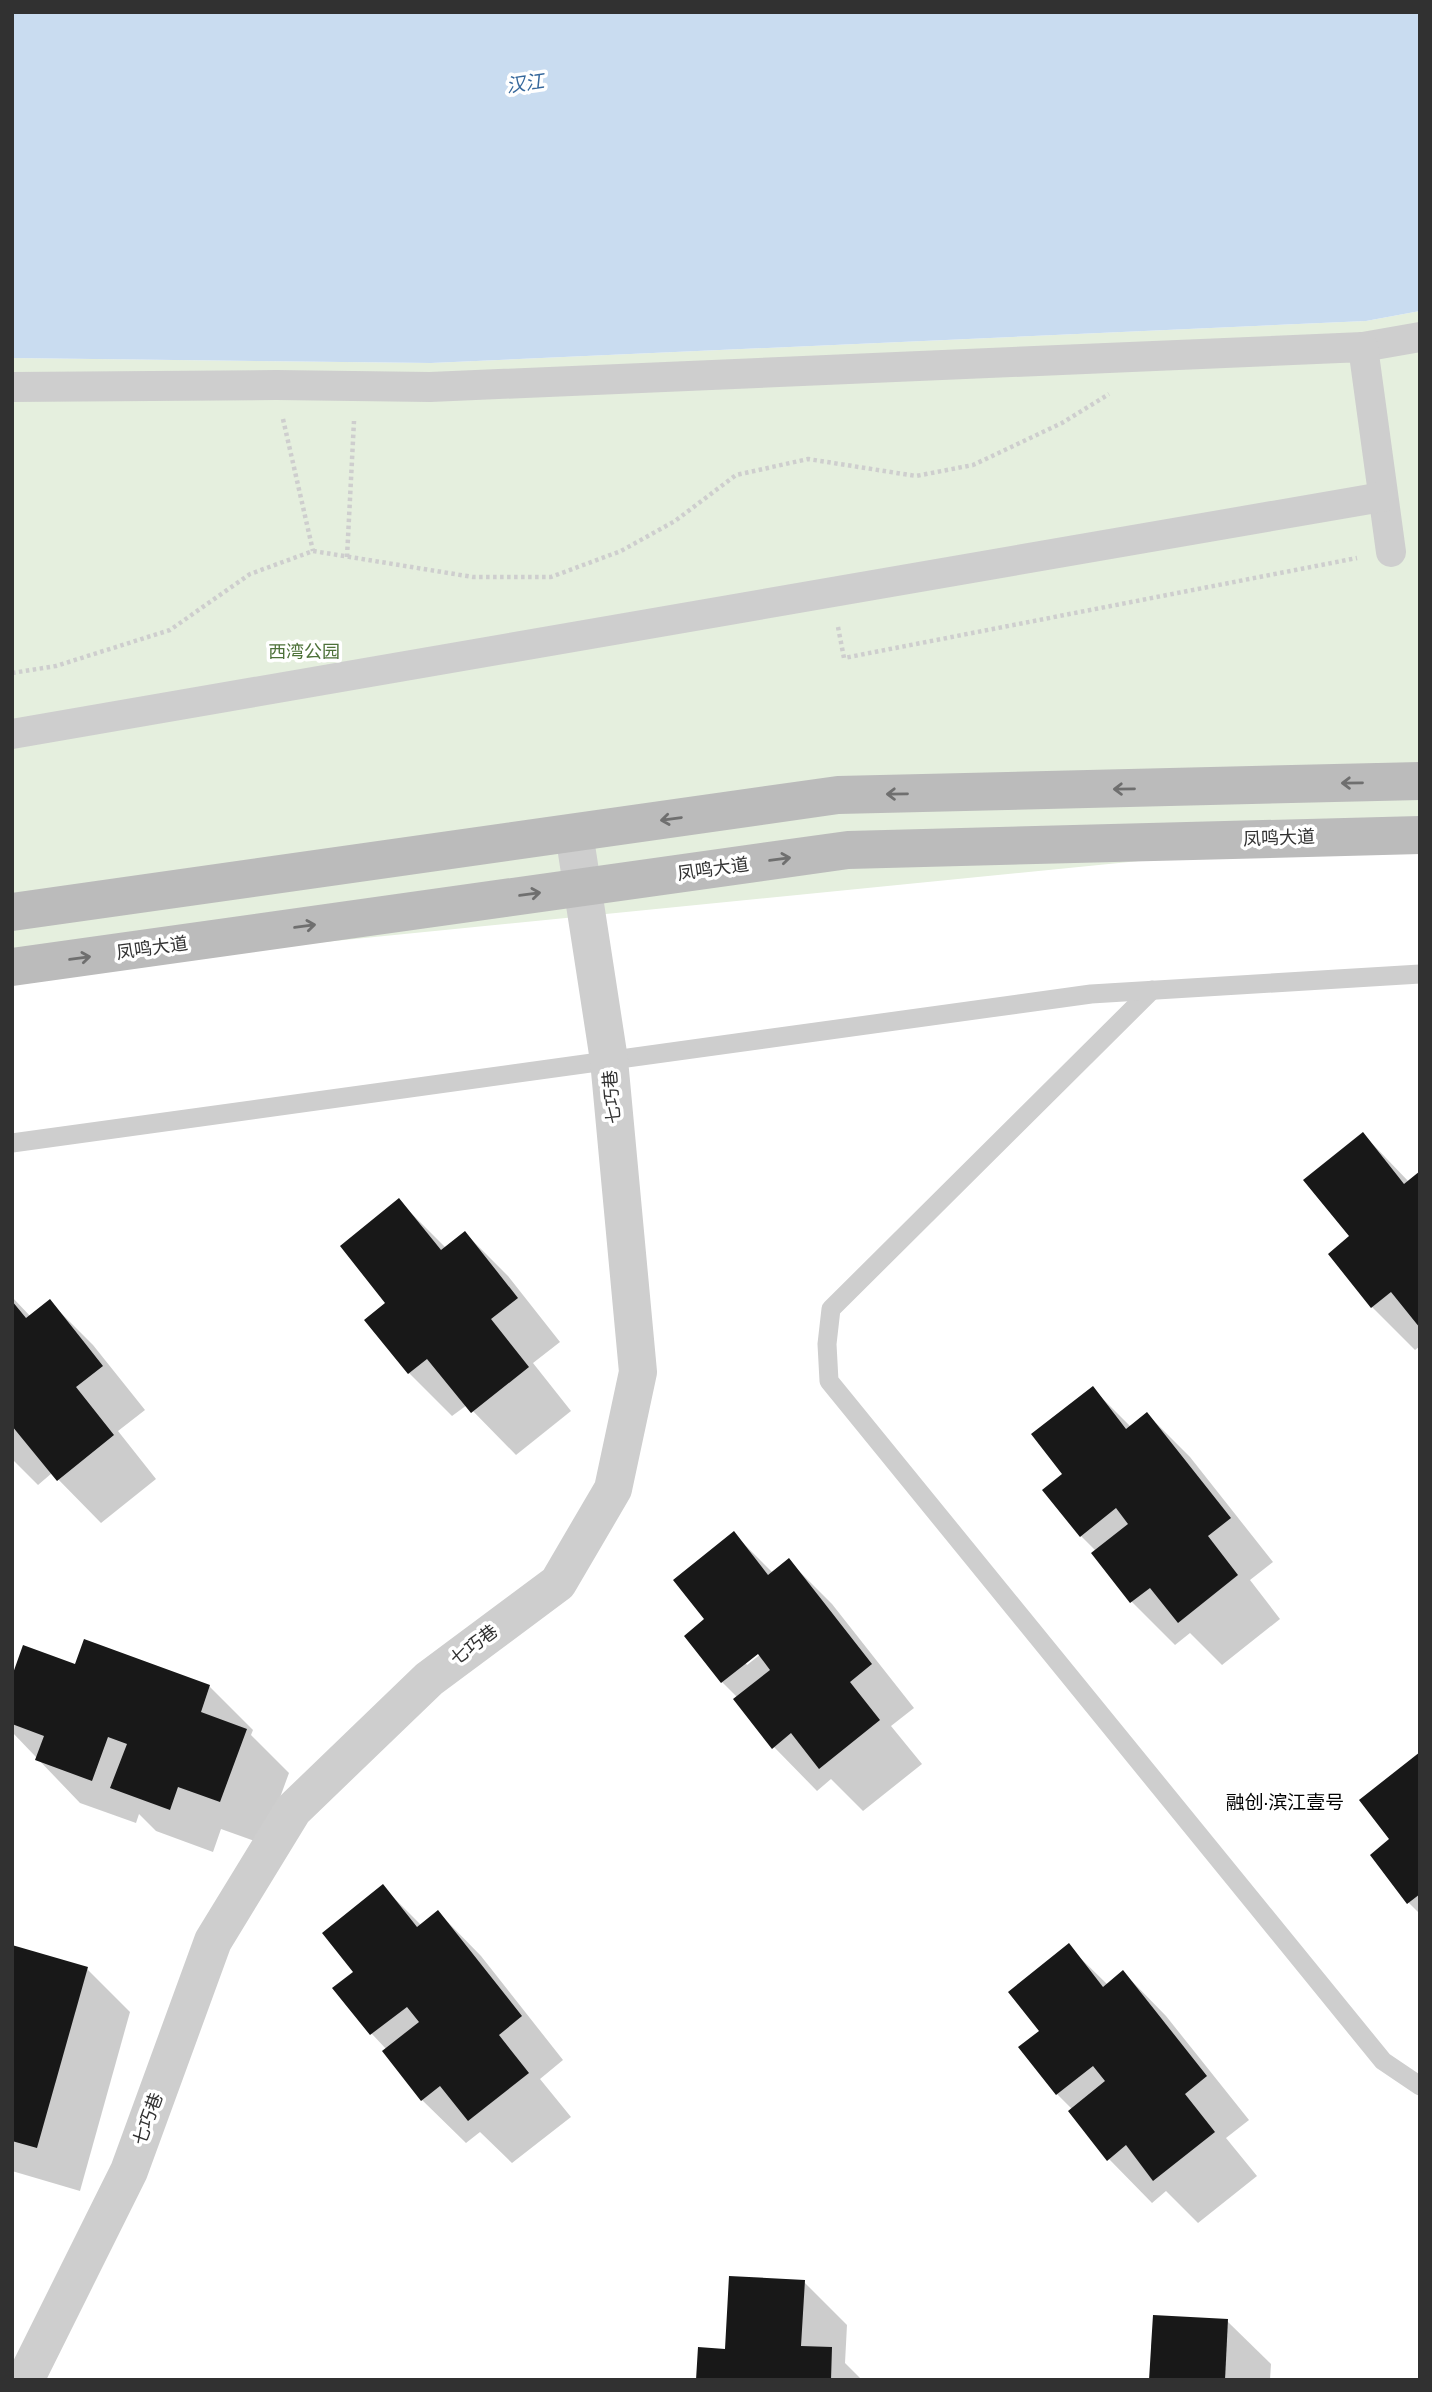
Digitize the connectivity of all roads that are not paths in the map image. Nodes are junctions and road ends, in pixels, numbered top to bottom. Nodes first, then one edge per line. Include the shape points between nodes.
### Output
1 (1420, 337) edge
2 (1363, 347) junction
3 (12, 387) edge
4 (1382, 497) junction
5 (1391, 552) road end
6 (12, 734) edge
7 (1420, 781) edge
8 (574, 833) junction
9 (1420, 835) edge
10 (582, 887) junction
11 (12, 912) edge
12 (12, 967) edge
13 (1420, 974) edge
14 (1152, 990) junction
15 (609, 1060) junction
16 (12, 1143) edge
17 (1420, 2086) edge
18 (25, 2380) edge

1 - 2 street
2 - 3 street via 444,387
2 - 4 street
4 - 5 street
4 - 6 street
7 -> 8 main road via 838,795
8 - 10 street, 七巧巷
8 - 11 main road
10 -> 9 main road, 凤鸣大道 via 848,850
12 -> 10 main road, 凤鸣大道
10 - 15 street, 七巧巷
13 - 14 lane
14 - 15 lane via 1091,993
14 - 17 lane via 831,1309 829,1381 1383,2061
15 - 16 lane
15 - 18 street, 七巧巷 via 638,1373 613,1489 558,1583 429,1679 293,1810 213,1941 129,2171

